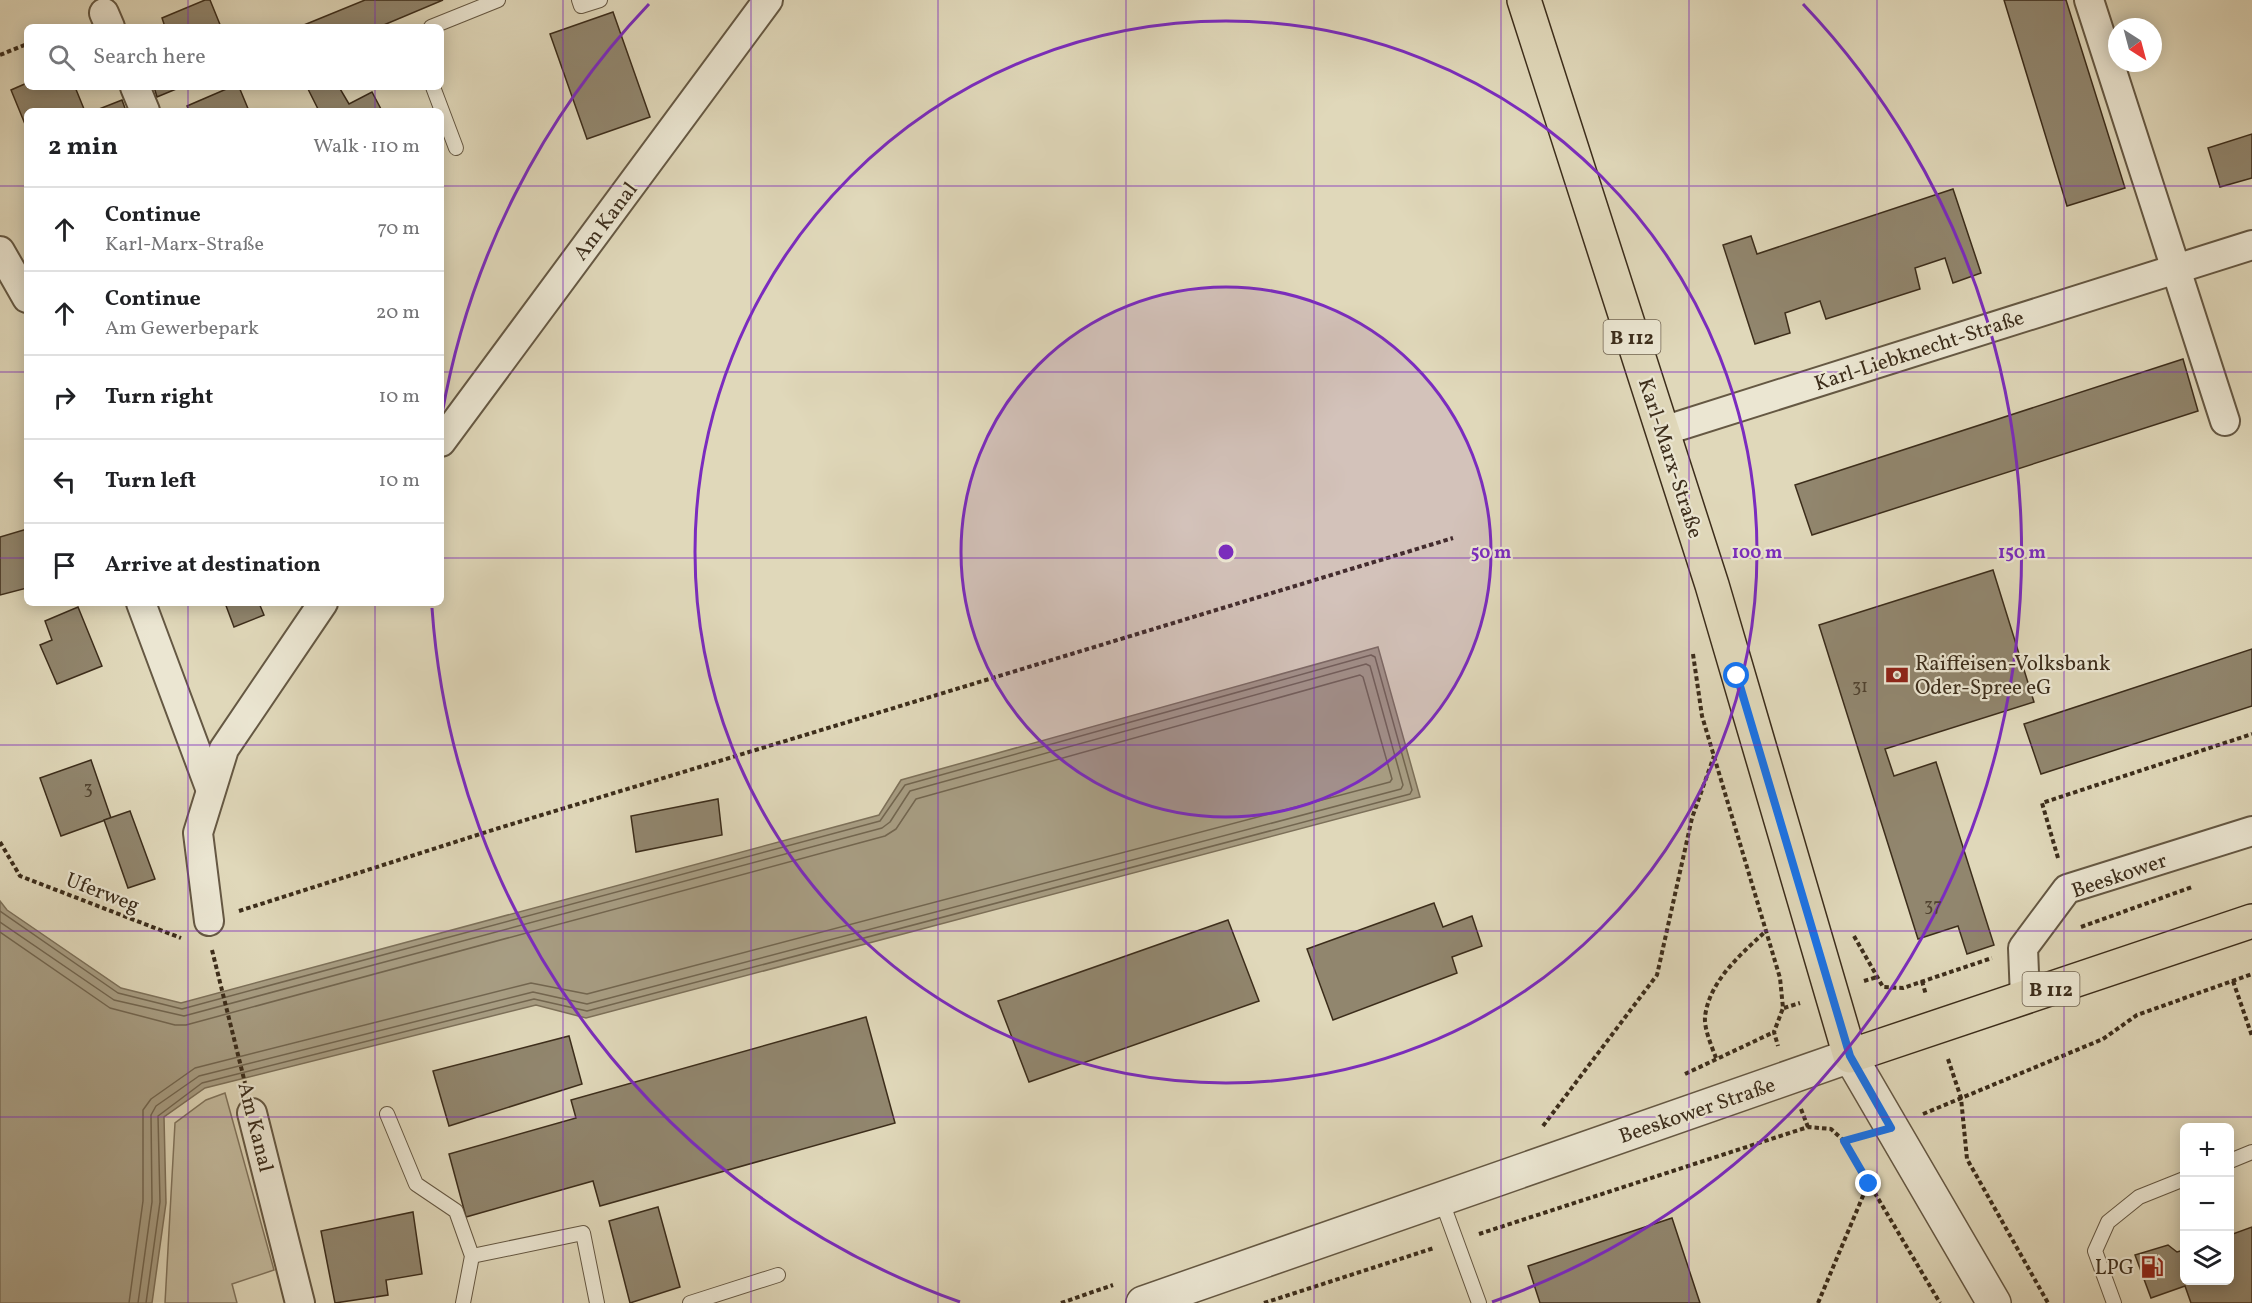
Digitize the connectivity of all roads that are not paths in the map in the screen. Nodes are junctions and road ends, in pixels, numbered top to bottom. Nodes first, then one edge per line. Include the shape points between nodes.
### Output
1 (498, 0) edge
2 (579, 0) edge
3 (600, 0) edge
4 (768, 0) edge
5 (1524, 0) edge
6 (2089, 0) edge
7 (438, 24) edge
8 (136, 90) edge
9 (434, 90) edge
10 (144, 108) edge
11 (441, 108) edge
12 (444, 116) edge
13 (456, 148) dead end
14 (2252, 245) edge
15 (0, 251) edge
16 (2175, 268) junction
17 (24, 293) edge
18 (2225, 421) dead end
19 (1663, 431) junction
20 (444, 438) edge
21 (142, 606) edge
22 (321, 606) edge
23 (210, 788) junction
24 (2252, 831) edge
25 (2252, 921) edge
26 (200, 936) road end
27 (2025, 998) junction
28 (1850, 1056) junction
29 (252, 1113) road end
30 (387, 1114) dead end
31 (2252, 1152) edge
32 (2234, 1159) edge
33 (2180, 1181) edge
34 (1441, 1199) junction
35 (472, 1256) junction
36 (778, 1275) dead end
37 (300, 1303) edge
38 (463, 1303) edge
39 (597, 1303) edge
40 (690, 1303) edge
41 (1143, 1303) edge
42 (1479, 1303) edge
43 (1994, 1303) edge
44 (2114, 1303) edge

1 - 7 lane
2 - 3 lane via 581,6
4 - 20 street, Am Kanal
5 - 19 main road, Karl-Marx-Straße / B 112
6 - 16 street
8 - 10 street
9 - 11 lane
12 - 13 lane
14 - 16 street, Karl-Liebknecht-Straße
15 - 17 street
16 - 18 street
16 - 19 street, Karl-Liebknecht-Straße
19 - 28 main road, Karl-Marx-Straße / B 112
21 - 23 street
22 - 23 street via 224,749
23 - 26 street via 198,833
24 - 27 street, Beeskower via 2067,889 2023,948
25 - 27 main road, Beeskower Straße / B 112
27 - 28 main road, Beeskower Straße / B 112
28 - 34 street, Beeskower Straße
28 - 43 street
29 - 37 street, Am Kanal
30 - 35 lane via 416,1185 456,1211
31 - 32 lane
33 - 44 lane via 2139,1197 2108,1222 2095,1251
34 - 41 street, Beeskower Straße
34 - 42 lane
35 - 38 lane
35 - 39 lane via 583,1233
36 - 40 lane

